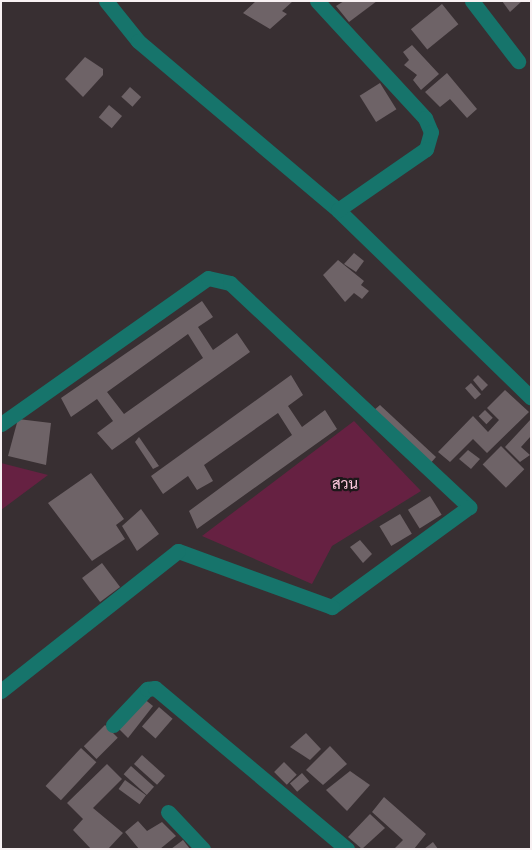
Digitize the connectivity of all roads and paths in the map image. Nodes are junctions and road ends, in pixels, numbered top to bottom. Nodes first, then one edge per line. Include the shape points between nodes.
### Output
1 (106, 1) edge
2 (317, 1) edge
3 (472, 1) edge
4 (518, 61) dead end
5 (338, 210) junction
6 (531, 398) edge
7 (1, 424) edge
8 (1, 690) edge
9 (113, 726) dead end
10 (168, 812) dead end
11 (203, 849) edge
12 (347, 849) edge

1 - 5 street via 138,41
2 - 5 street via 425,118 431,132 426,148
3 - 4 street
5 - 6 street
7 - 8 street via 208,278 230,283 470,507 332,607 178,551
9 - 12 street via 147,688 155,688
10 - 11 street

